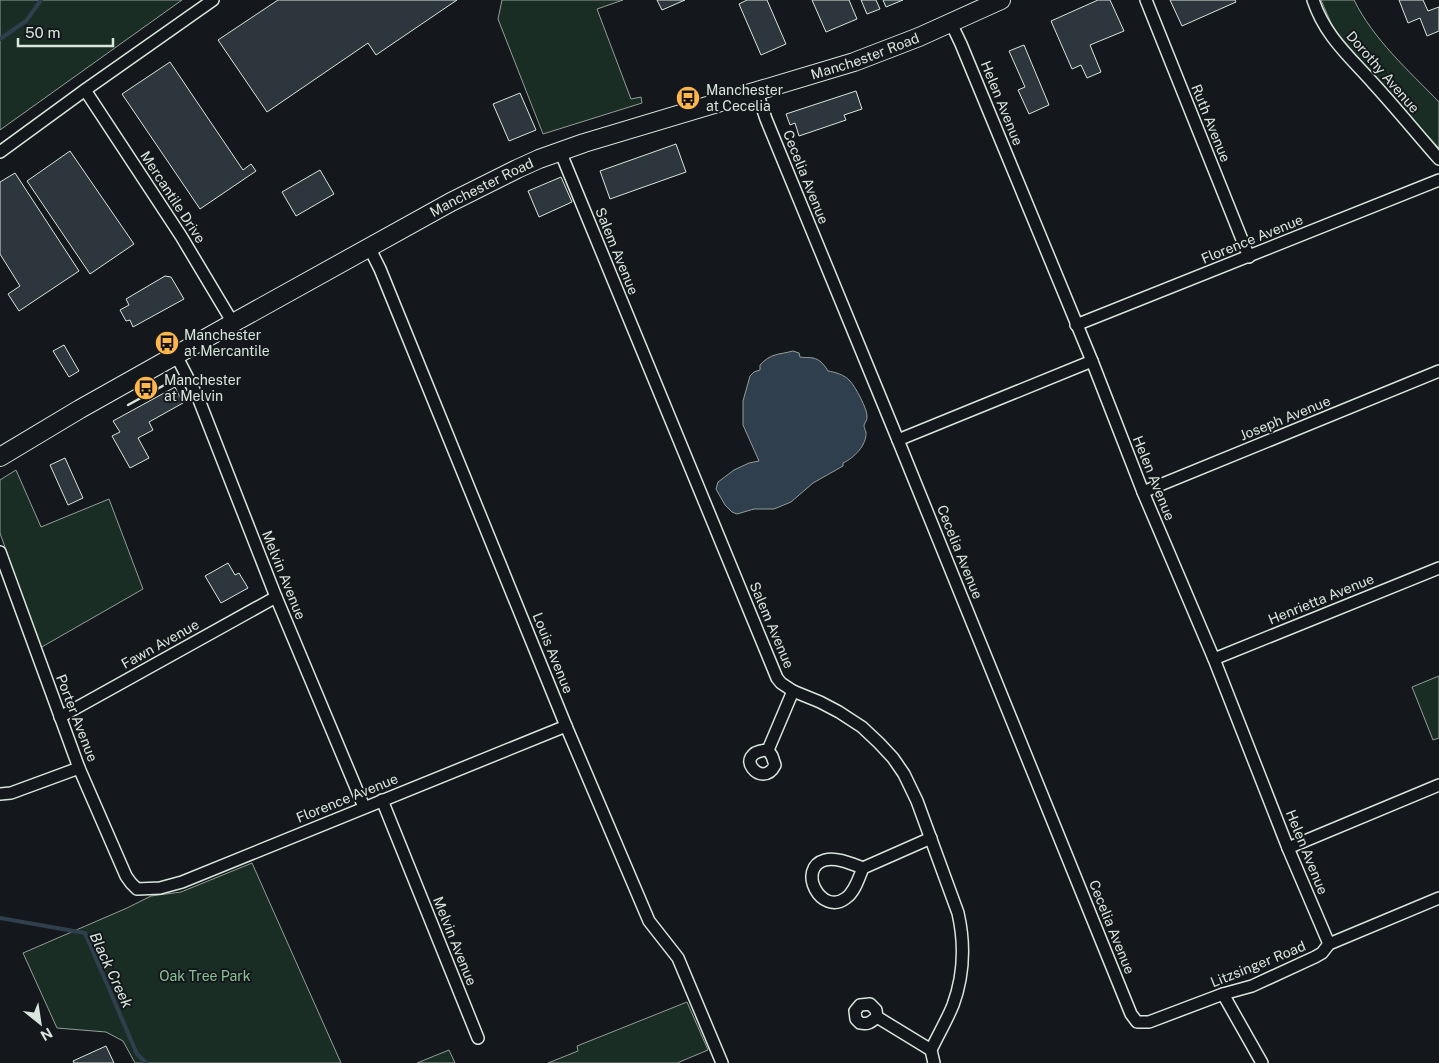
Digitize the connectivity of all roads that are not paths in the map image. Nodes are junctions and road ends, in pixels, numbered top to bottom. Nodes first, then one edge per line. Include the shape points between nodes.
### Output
1 (213, 0) edge
2 (1001, 0) edge
3 (1146, 0) edge
4 (1313, 0) edge
5 (952, 23) junction
6 (85, 90) junction
7 (757, 92) junction
8 (560, 151) junction
9 (0, 152) edge
10 (1439, 159) edge
11 (1439, 180) edge
12 (369, 248) junction
13 (1249, 257) junction
14 (233, 323) junction
15 (1076, 325) junction
16 (176, 355) junction
17 (1092, 361) junction
18 (1439, 371) edge
19 (898, 440) junction
20 (0, 457) edge
21 (1143, 492) junction
22 (0, 552) edge
23 (1439, 568) edge
24 (276, 597) junction
25 (1214, 659) junction
26 (793, 691) junction
27 (60, 717) junction
28 (566, 726) junction
29 (768, 750) dead end
30 (79, 768) junction
31 (1439, 785) edge
32 (0, 794) edge
33 (382, 800) junction
34 (364, 807) junction
35 (931, 838) junction
36 (1288, 848) junction
37 (863, 868) junction
38 (137, 889) joint
39 (1439, 898) edge
40 (1329, 944) junction
41 (1223, 994) junction
42 (877, 1017) dead end
43 (1138, 1022) joint
44 (478, 1038) dead end
45 (931, 1050) junction
46 (722, 1063) edge
47 (934, 1063) edge
48 (1261, 1063) edge

1 - 6 street
2 - 5 main road, Manchester Road
3 - 13 street, Ruth Avenue
4 - 10 street, Dorothy Avenue via 1326,30 1339,47
5 - 7 main road, Manchester Road via 854,62
5 - 15 street, Helen Avenue
6 - 9 street
6 - 14 street, Mercantile Drive via 181,236
7 - 8 main road, Manchester Road
7 - 19 street, Cecelia Avenue
8 - 12 main road, Manchester Road via 486,184
8 - 26 street, Salem Avenue via 777,678
11 - 13 street, Florence Avenue
12 - 14 main road, Manchester Road
12 - 28 street, Louis Avenue via 402,320
13 - 15 street, Florence Avenue
14 - 16 main road, Manchester Road
15 - 17 street, Helen Avenue
16 - 20 main road, Manchester Road
16 - 24 street, Melvin Avenue via 199,400
17 - 19 street
17 - 21 street, Helen Avenue
18 - 21 street, Joseph Avenue
19 - 43 street, Cecelia Avenue via 1131,1014
21 - 25 street, Helen Avenue
22 - 27 street, Porter Avenue
23 - 25 street, Henrietta Avenue
24 - 27 street, Fawn Avenue
24 - 34 street, Melvin Avenue
25 - 36 street, Helen Avenue
26 - 29 street
26 - 35 street, Salem Avenue via 839,712 879,743 904,774
27 - 30 street, Porter Avenue
28 - 33 street, Florence Avenue
28 - 46 street, Louis Avenue via 649,921 678,958
30 - 32 street
30 - 38 street, Porter Avenue via 126,876
31 - 36 street
33 - 34 street, Florence Avenue
33 - 44 street, Melvin Avenue
34 - 38 street, Florence Avenue via 182,882 160,888
35 - 37 street
35 - 45 street, Salem Avenue via 958,913 963,958 952,1006
36 - 40 street, Helen Avenue
37 - 37 street via 849,862 826,860 816,866 812,874 814,888 822,899 839,902 847,898 855,887
39 - 40 street, Litzsinger Road
40 - 41 street, Litzsinger Road via 1315,958 1252,986
41 - 43 street, Litzsinger Road via 1149,1022
41 - 48 street
42 - 45 street
45 - 47 street

